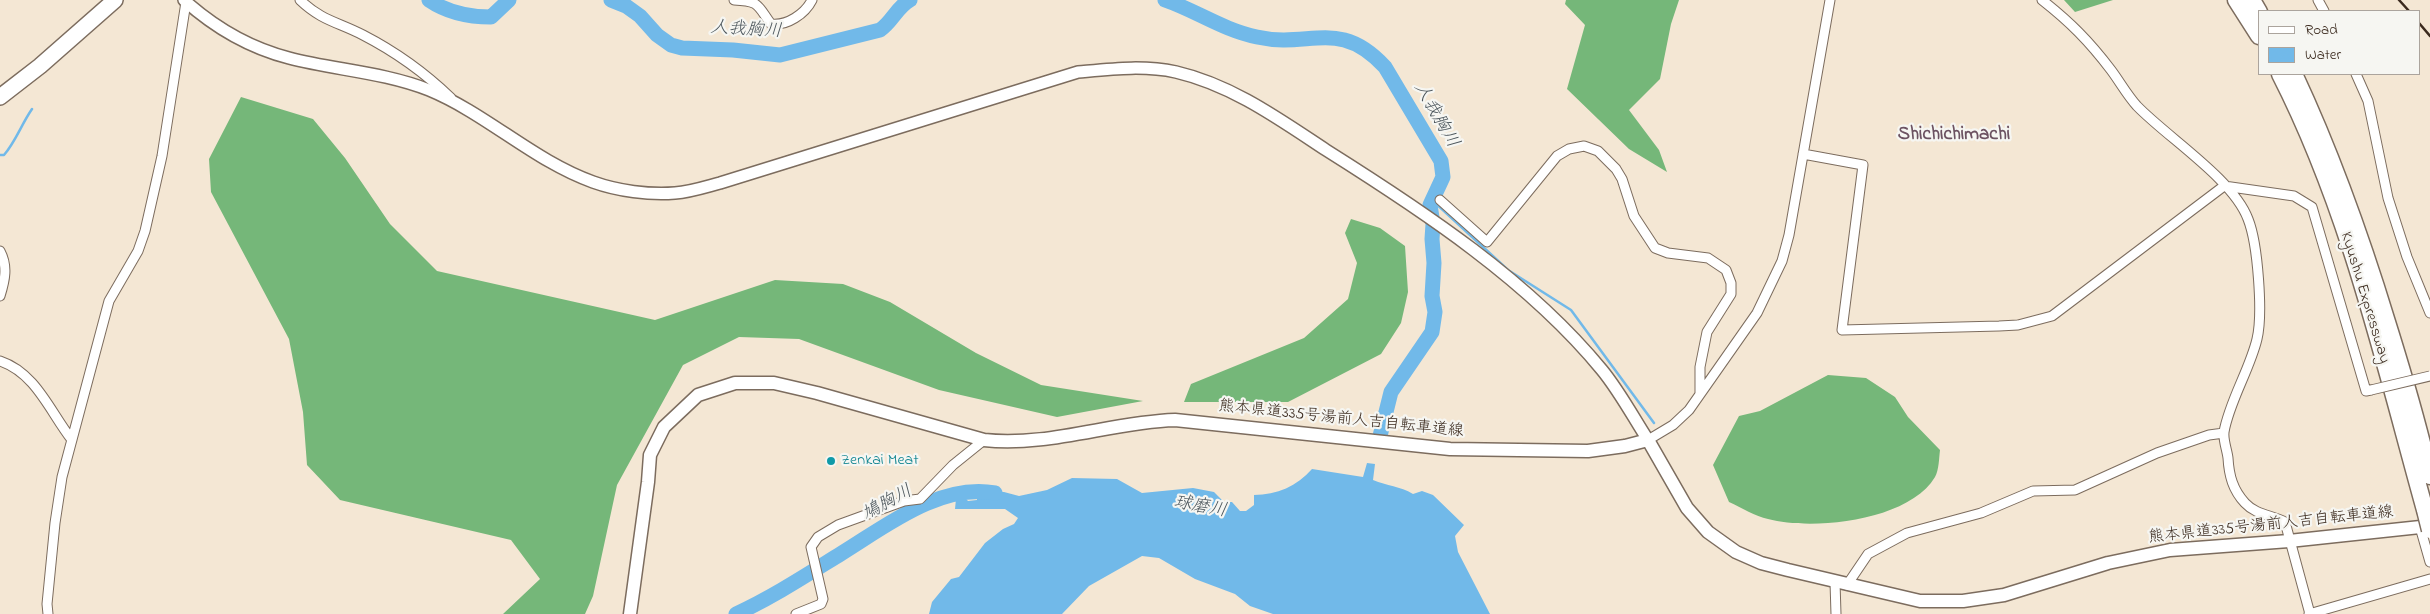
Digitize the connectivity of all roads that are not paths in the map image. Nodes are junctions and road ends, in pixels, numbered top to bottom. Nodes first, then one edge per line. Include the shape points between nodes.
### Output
1 (115, 0) edge
2 (300, 0) edge
3 (734, 0) edge
4 (812, 0) edge
5 (1830, 0) edge
6 (2042, 0) edge
7 (2236, 0) edge
8 (185, 1) edge
9 (2258, 34) edge
10 (2280, 75) edge
11 (2294, 75) edge
12 (2356, 75) edge
13 (0, 97) edge
14 (457, 103) junction
15 (1803, 154) junction
16 (2224, 186) junction
17 (1440, 200) dead end
18 (0, 250) edge
19 (0, 296) edge
20 (2430, 313) edge
21 (0, 361) edge
22 (2430, 376) edge
23 (1700, 393) junction
24 (2224, 433) junction
25 (72, 440) junction
26 (984, 440) junction
27 (1648, 440) junction
28 (2430, 476) edge
29 (2426, 528) edge
30 (2289, 541) junction
31 (2430, 562) edge
32 (2430, 579) edge
33 (1841, 584) junction
34 (48, 614) edge
35 (630, 614) edge
36 (796, 614) edge
37 (1836, 614) edge
38 (2309, 614) edge

1 - 13 highway
2 - 14 street via 330,22 362,35 413,65
3 - 4 street via 759,4 771,24 775,24 797,18
5 - 15 street
6 - 16 street via 2073,24 2137,105
7 - 9 highway
8 - 14 street via 237,38 262,49 288,58 380,75
8 - 25 street via 162,156 145,232 110,301
10 - 29 highway, Kyushu Expressway, bridge via 2335,202 2363,289 2424,510
11 - 28 highway, Kyushu Expressway via 2346,196 2419,426
12 - 20 street via 2368,101 2388,198 2406,257
14 - 27 street via 563,168 594,182 636,192 676,193 763,172 1078,72 1129,67 1175,72 1214,84 1249,101 1393,192 1478,255 1527,295 1583,348 1604,372
15 - 16 street via 1863,165 1842,330 2018,325 2052,316
15 - 23 street via 1782,261 1758,313
16 - 22 street, bridge via 2294,196 2312,207 2366,391
16 - 24 street via 2236,198 2249,221 2260,315 2257,339
17 - 23 street via 1486,242 1557,156 1584,146 1598,151 1622,179 1634,216 1655,248 1668,253 1708,258 1726,270 1731,294 1707,332 1700,367
18 - 19 street via 6,276
21 - 25 street via 12,365 36,386
23 - 27 street via 1689,410 1673,425
24 - 30 street via 2233,486 2246,504 2259,514 2285,522
24 - 33 street via 2157,453 2075,490 2033,491 1981,513 1907,533 1868,554
25 - 34 street via 55,523
26 - 27 main road, 熊本県道335号湯前人吉自転車道線 via 1027,442 1145,421 1176,420 1450,449 1588,451
26 - 35 main road, 熊本県道335号湯前人吉自転車道線 via 774,383 735,383 698,395 664,427 650,455
26 - 36 street via 953,465 920,499 904,501 838,525 818,537 811,547 823,599 821,604
27 - 33 main road, 熊本県道335号湯前人吉自転車道線 via 1687,508 1708,532 1736,552 1761,563
29 - 30 main road, 熊本県道335号湯前人吉自転車道線
29 - 31 street
30 - 33 main road, 熊本県道335号湯前人吉自転車道線 via 2170,550 2108,563 2004,595 1963,602 1920,601
30 - 38 street
32 - 38 street
33 - 37 street

